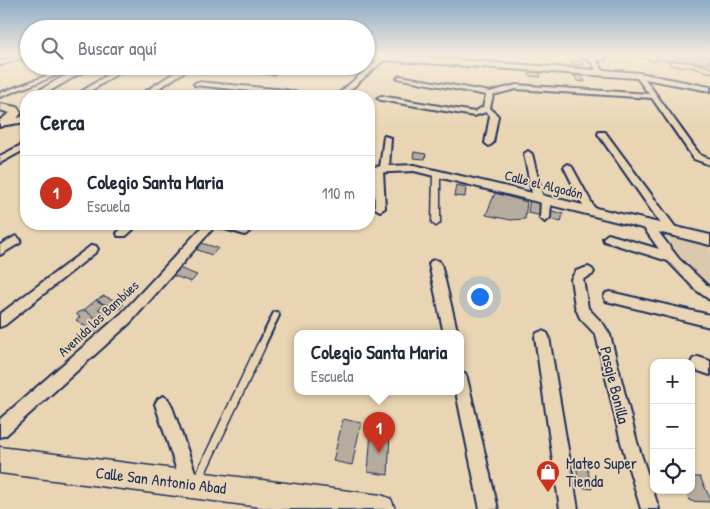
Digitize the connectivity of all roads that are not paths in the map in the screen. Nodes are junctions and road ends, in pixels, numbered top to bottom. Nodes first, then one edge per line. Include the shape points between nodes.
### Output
1 (44, 79) edge
2 (67, 79) edge
3 (106, 79) edge
4 (170, 79) edge
5 (359, 79) edge
6 (404, 79) edge
7 (642, 79) edge
8 (658, 79) edge
9 (197, 84) dead end
10 (710, 89) edge
11 (48, 90) edge
12 (88, 90) edge
13 (152, 90) edge
14 (264, 90) edge
15 (346, 90) edge
16 (490, 94) junction
17 (0, 95) edge
18 (653, 96) junction
19 (381, 98) dead end
20 (20, 102) edge
21 (2, 107) edge
22 (487, 109) junction
23 (20, 115) edge
24 (20, 116) edge
25 (1, 124) edge
26 (602, 134) dead end
27 (386, 138) dead end
28 (489, 144) dead end
29 (20, 149) edge
30 (528, 154) dead end
31 (0, 160) edge
32 (710, 162) edge
33 (568, 167) dead end
34 (377, 170) edge
35 (436, 173) junction
36 (542, 199) junction
37 (380, 208) dead end
38 (591, 211) junction
39 (545, 218) dead end
40 (436, 223) dead end
41 (646, 224) junction
42 (126, 230) edge
43 (206, 230) edge
44 (241, 230) edge
45 (245, 231) dead end
46 (672, 231) junction
47 (122, 233) dead end
48 (608, 238) dead end
49 (16, 240) dead end
50 (710, 240) edge
51 (92, 248) dead end
52 (0, 251) edge
53 (670, 257) junction
54 (435, 264) dead end
55 (588, 272) dead end
56 (710, 295) edge
57 (610, 297) dead end
58 (276, 315) dead end
59 (0, 321) edge
60 (710, 321) edge
61 (450, 330) edge
62 (542, 337) dead end
63 (464, 395) edge
64 (163, 404) dead end
65 (0, 429) edge
66 (0, 460) edge
67 (193, 483) junction
68 (381, 509) edge
69 (489, 509) edge
70 (569, 509) edge
71 (650, 509) edge

1 - 17 street
2 - 11 main road
3 - 12 street
4 - 13 street
5 - 15 street
6 - 16 street
7 - 18 street
8 - 10 street
9 - 14 street
16 - 18 street via 516,87
16 - 22 street
18 - 32 street via 697,158
19 - 22 street via 468,114
20 - 21 main road
21 - 23 main road via 13,108
22 - 28 street via 494,116
24 - 25 main road
26 - 46 street
27 - 34 street
29 - 31 street
30 - 36 street
33 - 38 street
34 - 35 street, Calle el Algodón via 414,168
34 - 37 street
35 - 36 street, Calle el Algodón
35 - 40 street
36 - 38 street, Calle el Algodón
36 - 39 street
38 - 41 street, Calle el Algodón
41 - 46 street, Calle el Algodón
41 - 53 street
42 - 47 street
43 - 65 street, Avenida los Bambúes via 126,318
44 - 45 street
46 - 50 street, Calle el Algodón
48 - 53 street
49 - 52 street
51 - 59 street
53 - 56 street
54 - 61 street
55 - 71 street, Pasaje Bonilla via 580,274 577,279 582,308 603,335 629,442
57 - 60 street
58 - 67 lane
62 - 70 street
63 - 69 street
64 - 67 street
66 - 67 main road, Calle San Antonio Abad
67 - 68 main road, Calle San Antonio Abad

